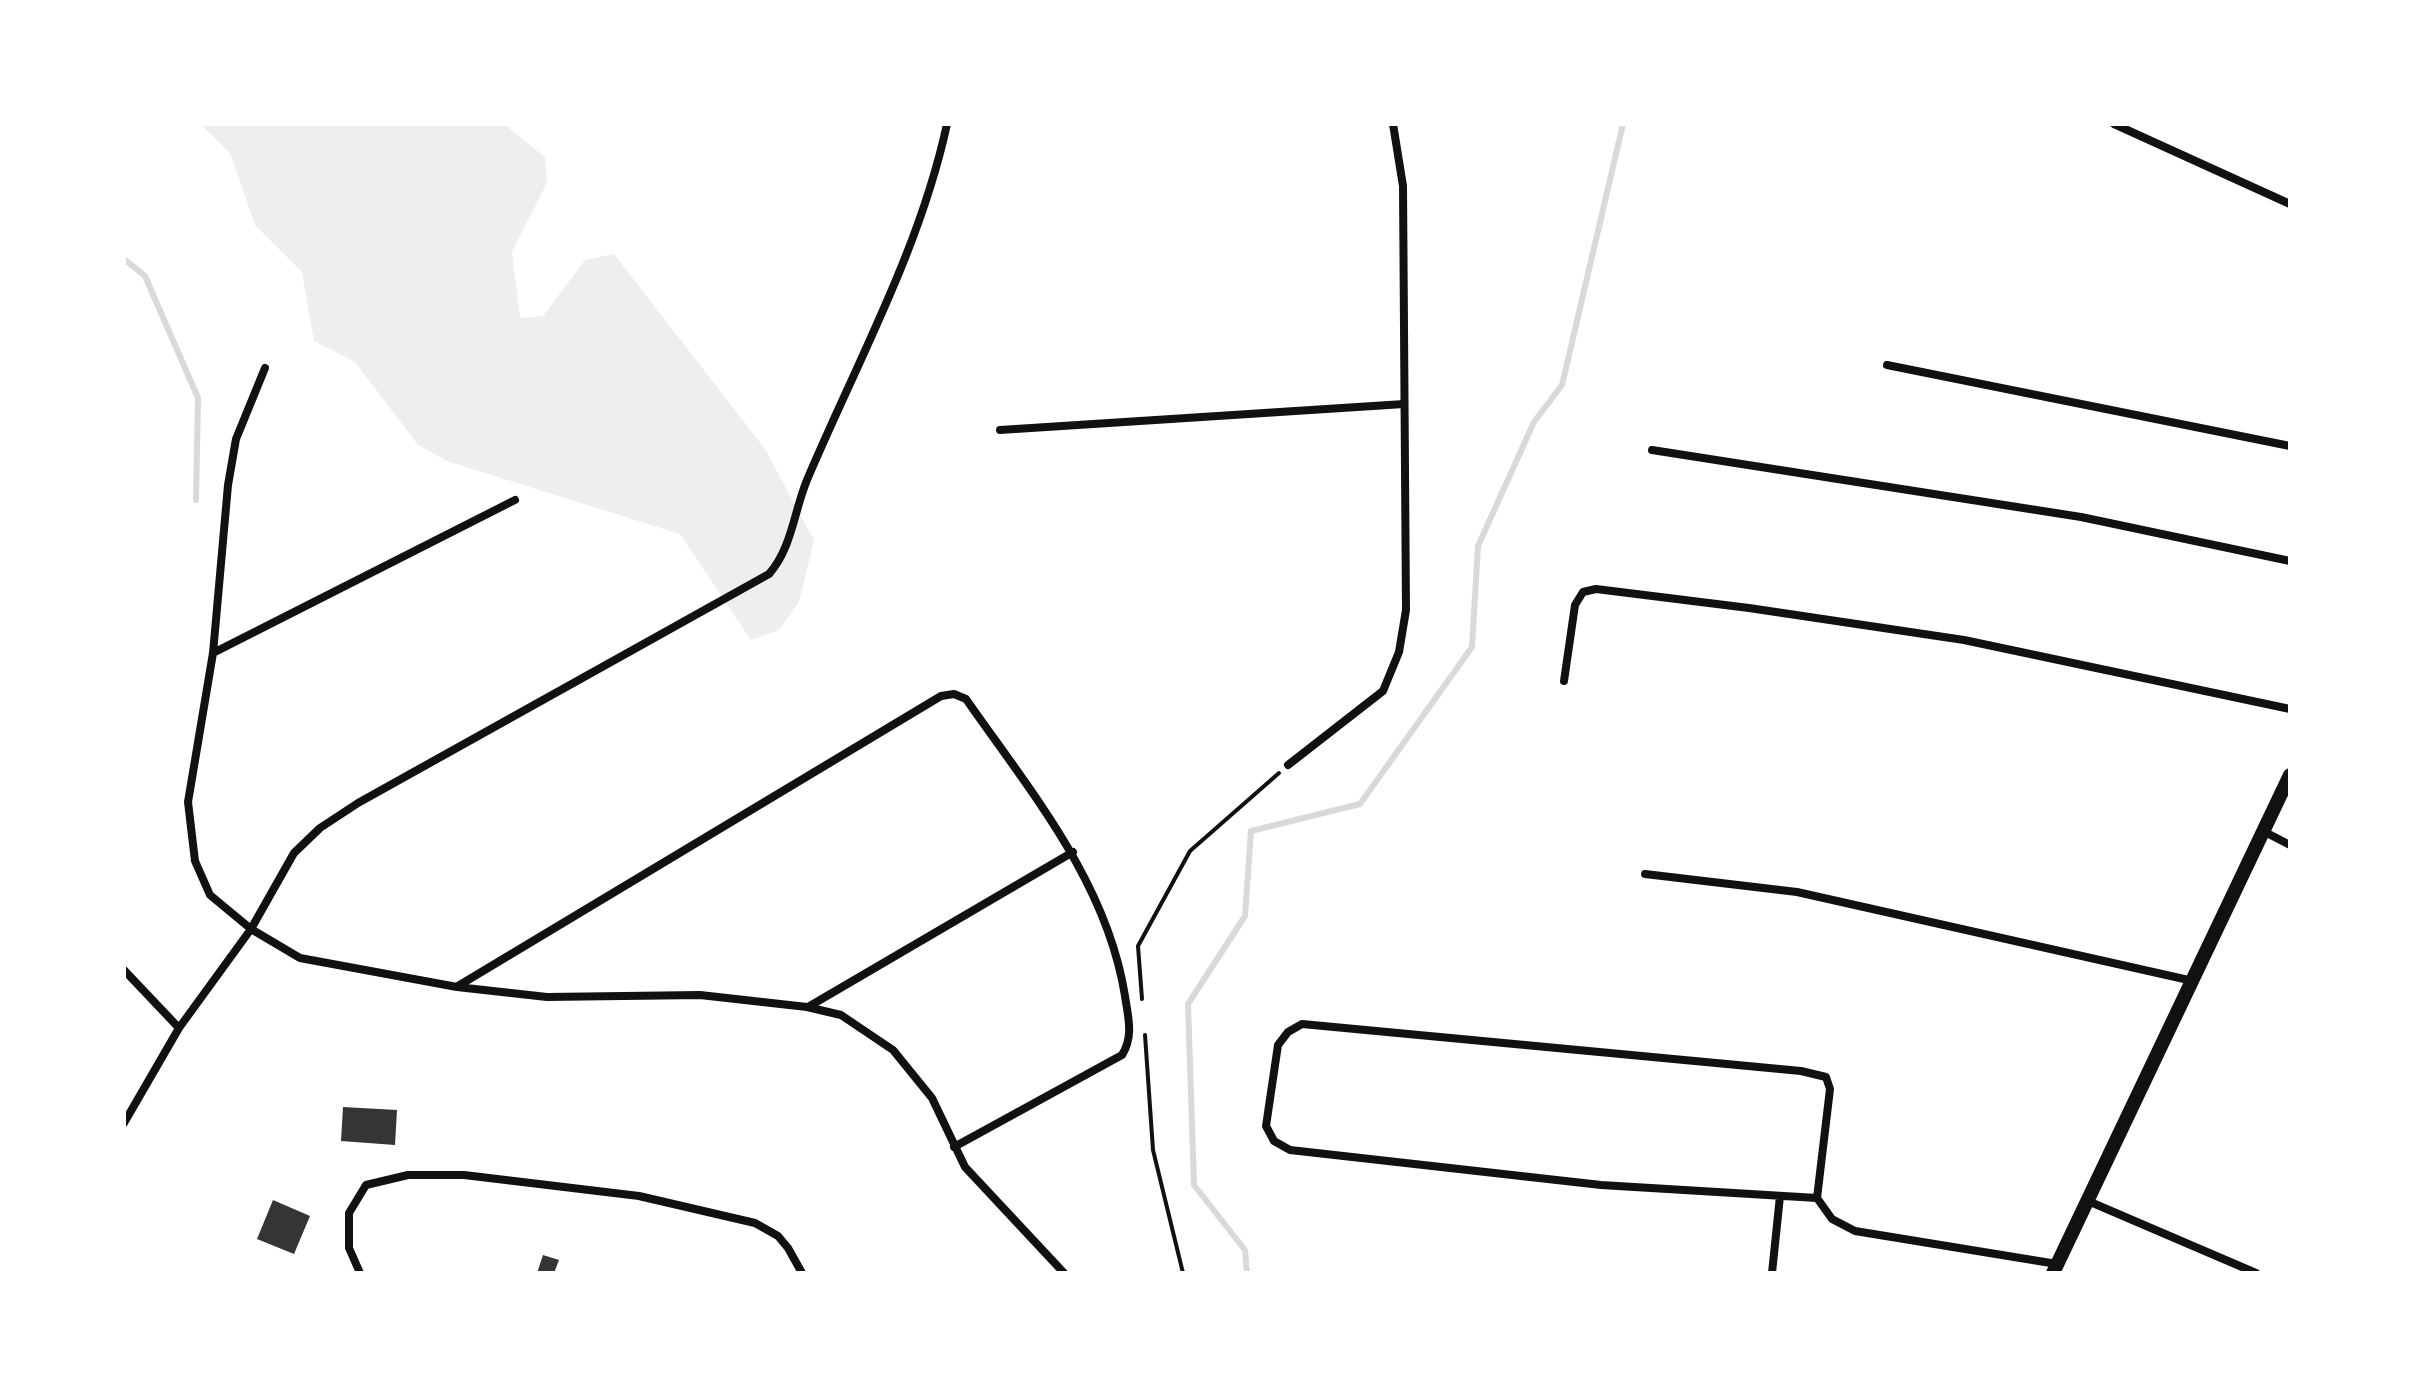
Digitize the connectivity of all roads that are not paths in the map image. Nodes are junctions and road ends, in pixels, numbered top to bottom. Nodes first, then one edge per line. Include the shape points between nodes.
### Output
1 (947, 124) edge
2 (1393, 124) edge
3 (2114, 124) edge
4 (2290, 204) edge
5 (1887, 365) dead end
6 (265, 368) dead end
7 (1404, 404) junction
8 (1000, 430) dead end
9 (2290, 446) edge
10 (1652, 450) dead end
11 (515, 500) dead end
12 (2290, 561) edge
13 (213, 653) junction
14 (1564, 681) dead end
15 (2290, 709) edge
16 (1288, 765) road end
17 (2290, 775) edge
18 (2263, 831) junction
19 (2290, 845) edge
20 (1073, 852) junction
21 (1645, 874) dead end
22 (251, 929) junction
23 (124, 970) edge
24 (2193, 981) junction
25 (457, 987) junction
26 (807, 1007) junction
27 (179, 1028) junction
28 (124, 1123) edge
29 (954, 1147) junction
30 (1780, 1196) junction
31 (1817, 1198) junction
32 (2088, 1201) junction
33 (2055, 1269) edge
34 (360, 1273) edge
35 (802, 1273) edge
36 (1064, 1273) edge
37 (1772, 1273) edge
38 (2256, 1273) edge

1 - 22 street via 906,255 806,482 787,543 769,574 320,828 294,853
2 - 7 street via 1403,186
3 - 4 street
5 - 9 street
6 - 13 street via 236,439
7 - 8 street
7 - 16 street via 1406,610 1399,652 1383,691
10 - 12 street via 2081,517
11 - 13 street
13 - 22 street via 188,802 195,861 210,895
14 - 15 street via 1575,605 1583,592 1596,589 1964,640
17 - 18 street
18 - 19 street
18 - 24 street
20 - 25 street via 966,699 941,696
20 - 26 street
20 - 29 street via 1104,917 1123,981 1129,1043 1122,1055
21 - 24 street via 1797,892
22 - 25 street via 300,958
22 - 27 street
23 - 27 street
24 - 32 street
25 - 26 street via 547,997 700,995
26 - 29 street via 841,1015 893,1050 932,1098
27 - 28 street
29 - 36 street via 965,1167
30 - 31 street
30 - 31 street via 1601,1185 1290,1150 1274,1141 1266,1126 1278,1045 1302,1024 1826,1077 1830,1089
30 - 37 street
31 - 33 street via 1832,1219 1855,1231
32 - 33 street
32 - 38 street
34 - 35 street via 349,1248 349,1213 366,1185 408,1175 464,1175 639,1196 755,1223 778,1236

